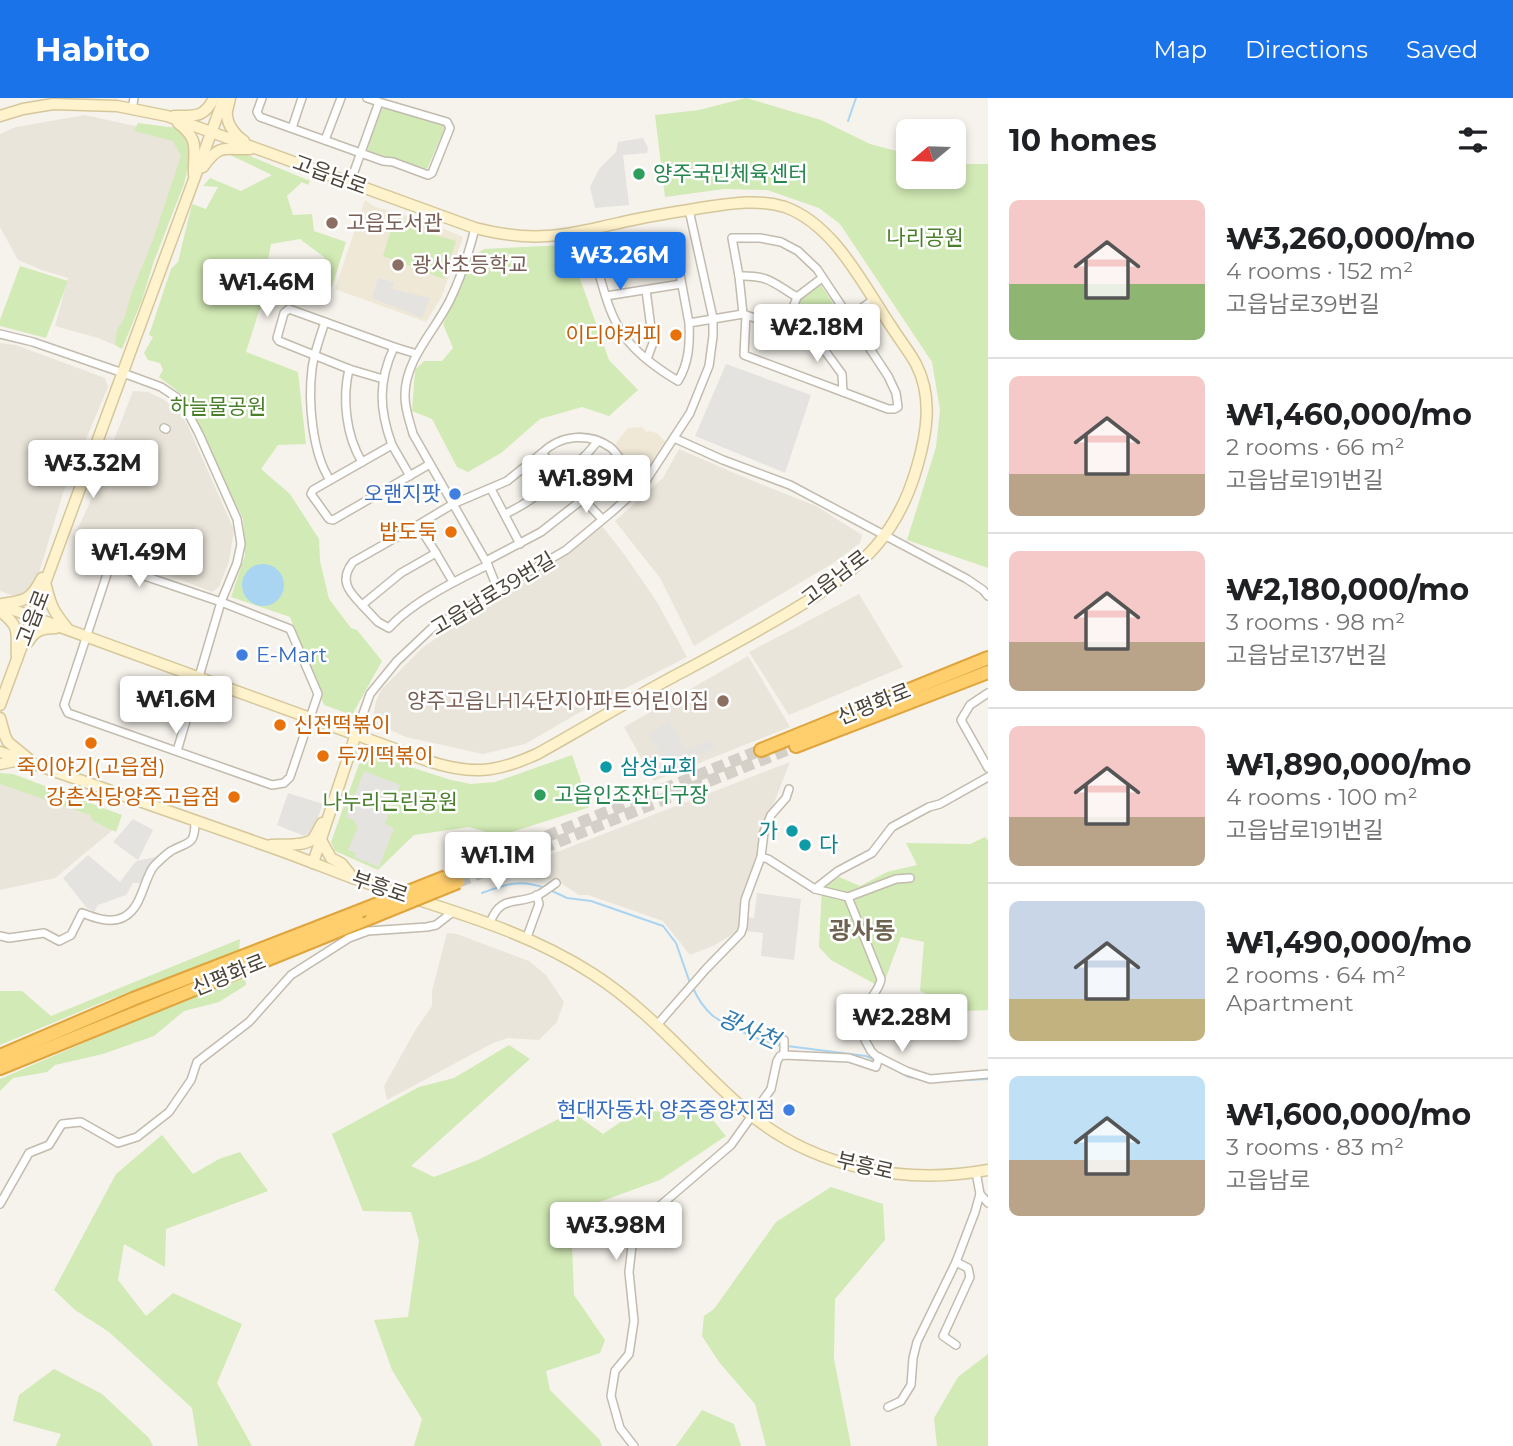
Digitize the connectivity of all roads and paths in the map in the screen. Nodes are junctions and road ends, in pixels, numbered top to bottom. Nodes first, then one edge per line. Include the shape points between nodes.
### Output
1 (214, 98) edge
2 (224, 98) edge
3 (230, 98) edge
4 (262, 98) edge
5 (302, 98) edge
6 (341, 98) edge
7 (367, 98) edge
8 (379, 102) junction
9 (133, 104) edge
10 (0, 116) edge
11 (167, 116) junction
12 (292, 128) junction
13 (212, 132) junction
14 (325, 140) junction
15 (257, 148) junction
16 (360, 153) junction
17 (195, 179) junction
18 (350, 183) junction
19 (689, 210) junction
20 (475, 228) junction
21 (738, 276) junction
22 (822, 278) junction
23 (681, 284) junction
24 (646, 290) junction
25 (606, 296) junction
26 (797, 297) junction
27 (873, 300) junction
28 (744, 314) junction
29 (849, 317) junction
30 (713, 318) junction
31 (325, 322) junction
32 (689, 323) junction
33 (785, 329) junction
34 (0, 334) edge
35 (817, 340) junction
36 (394, 347) junction
37 (417, 355) junction
38 (315, 356) junction
39 (647, 359) junction
40 (349, 369) junction
41 (123, 373) junction
42 (383, 379) junction
43 (843, 392) junction
44 (674, 438) junction
45 (598, 441) junction
46 (392, 445) junction
47 (542, 453) junction
48 (362, 462) junction
49 (430, 464) junction
50 (410, 476) junction
51 (562, 476) junction
52 (330, 480) junction
53 (491, 489) junction
54 (583, 499) junction
55 (453, 504) junction
56 (505, 514) junction
57 (602, 519) junction
58 (418, 525) junction
59 (884, 536) junction
60 (520, 544) junction
61 (436, 553) junction
62 (487, 563) junction
63 (52, 568) junction
64 (453, 582) junction
65 (46, 585) junction
66 (498, 590) junction
67 (988, 596) edge
68 (221, 603) junction
69 (0, 604) edge
70 (362, 606) junction
71 (0, 611) edge
72 (34, 617) junction
73 (67, 629) junction
74 (87, 636) junction
75 (988, 658) edge
76 (16, 664) junction
77 (969, 672) junction
78 (988, 672) edge
79 (198, 676) junction
80 (988, 693) edge
81 (0, 705) edge
82 (311, 717) junction
83 (0, 718) edge
84 (356, 734) junction
85 (796, 746) tunnel mouth
86 (761, 750) tunnel mouth
87 (177, 751) junction
88 (0, 752) edge
89 (22, 760) junction
90 (0, 764) edge
91 (39, 767) junction
92 (988, 768) edge
93 (988, 777) edge
94 (789, 789) dead end
95 (331, 807) junction
96 (195, 821) junction
97 (321, 840) junction
98 (265, 845) junction
99 (761, 856) junction
100 (313, 863) junction
101 (353, 878) junction
102 (910, 878) dead end
103 (452, 880) tunnel mouth
104 (556, 883) dead end
105 (815, 889) junction
106 (537, 895) junction
107 (848, 897) junction
108 (454, 911) junction
109 (366, 914) junction
110 (490, 923) junction
111 (0, 936) edge
112 (527, 937) junction
113 (657, 1025) junction
114 (784, 1041) dead end
115 (784, 1055) junction
116 (0, 1056) edge
117 (878, 1062) junction
118 (0, 1068) edge
119 (988, 1074) edge
120 (752, 1116) junction
121 (988, 1170) edge
122 (976, 1172) junction
123 (984, 1199) edge
124 (0, 1204) edge
125 (956, 1262) junction
126 (956, 1345) dead end
127 (888, 1407) dead end
128 (634, 1446) edge

1 - 11 street via 199,115
2 - 13 street, 고읍로
3 - 15 street via 226,116 232,128
4 - 12 street via 257,112 260,117
5 - 12 street
6 - 14 street
7 - 8 street
8 - 16 street
8 - 16 street via 447,122 450,128 428,175
9 - 10 street via 53,104
9 - 11 street
11 - 13 street, 고읍남로
11 - 17 street via 192,136
12 - 14 street
13 - 15 street, 고읍남로
13 - 17 street, 고읍로
14 - 16 street
15 - 17 street via 223,148
15 - 18 street, 고읍남로
16 - 18 street
17 - 41 street, 고읍로
18 - 20 street, 고읍남로
19 - 20 street, 고읍남로 via 548,236 508,236
19 - 27 street, 고읍남로 via 768,203 802,215 838,247
19 - 30 street, 고읍남로39번길
20 - 37 street via 468,259 450,299
21 - 22 street via 732,238 760,238 798,251
21 - 26 street via 769,279
21 - 28 street
22 - 26 street
22 - 29 street
23 - 24 street
23 - 25 street via 673,246 596,261
23 - 32 street
24 - 25 street
24 - 39 street via 653,344
25 - 39 street via 623,336
26 - 33 street
27 - 29 street
27 - 59 street, 고읍남로 via 916,365 927,400 925,438 914,480
28 - 30 street
28 - 33 street
28 - 43 street via 744,355
29 - 35 street
29 - 43 street via 888,376 898,407 888,409
30 - 32 street
30 - 44 street, 고읍남로39번길 via 709,366
31 - 36 street
31 - 38 street
31 - 38 street via 289,309 276,338
32 - 39 street via 690,343 678,381
33 - 35 street
34 - 41 street
35 - 43 street via 842,374
36 - 37 street
36 - 42 street
37 - 49 street via 408,378 407,414
38 - 40 street
38 - 52 street via 311,415
40 - 42 street
40 - 48 street via 346,410
41 - 63 street, 고읍로
41 - 68 street via 161,387 183,404 237,519 241,544
42 - 46 street via 383,412
44 - 57 street, 고읍남로39번길 via 645,482
44 - 59 street via 790,485
45 - 47 street via 569,438
45 - 51 street
45 - 54 street via 621,460
46 - 48 street
46 - 50 street
47 - 51 street
47 - 53 street
48 - 52 street
49 - 50 street
49 - 55 street
50 - 52 street via 333,520 311,494
51 - 54 street
51 - 56 street
53 - 55 street
53 - 56 street
54 - 57 street
54 - 60 street
55 - 58 street
55 - 62 street
56 - 60 street
57 - 66 street, 고읍남로39번길 via 566,550
58 - 61 street
58 - 70 street via 353,562 347,570 347,585
59 - 67 street via 967,579
59 - 84 street, 고읍남로 via 849,572 780,619 518,763 483,771 452,768
60 - 62 street
61 - 64 street
61 - 70 street via 401,573
62 - 64 street
62 - 66 street
63 - 65 street, 고읍로
63 - 69 street via 30,598
64 - 70 street via 389,628
65 - 72 street, 고읍로
65 - 73 street via 50,605
66 - 84 street, 고읍남로39번길 via 432,628 397,661 370,694
68 - 74 street via 115,566 108,570
68 - 79 street
68 - 82 street via 290,629 318,694
69 - 72 street
71 - 76 street via 18,631
72 - 73 street
72 - 76 street, 고읍로
73 - 74 street
73 - 76 street via 38,630
74 - 79 street, 고읍남로
74 - 87 street via 64,705 68,713
75 - 77 highway, 신평화로
76 - 81 street, 고읍로
77 - 78 highway, 신평화로
77 - 85 highway, 신평화로
77 - 86 highway, 신평화로
79 - 82 street, 고읍남로
79 - 87 street
80 - 92 street via 970,705 961,720
82 - 84 street, 고읍남로
82 - 87 street via 284,783 272,785
83 - 91 street via 8,742
84 - 95 street
88 - 89 street, 부흥로
89 - 90 street
89 - 91 street, 부흥로
91 - 96 street, 부흥로
93 - 105 street via 892,827 872,853
94 - 99 street via 767,824
95 - 97 street
95 - 98 street via 309,842
96 - 98 street, 부흥로
96 - 111 street via 195,835 150,870 139,900 127,916 104,920 82,914 71,935 59,941 44,933
97 - 100 street
97 - 101 street via 331,858
98 - 100 street, 부흥로
99 - 105 street
99 - 113 street via 745,900 741,933
100 - 101 street, 부흥로
101 - 108 street, 부흥로
102 - 107 street
103 - 109 highway, 신평화로, bridge
104 - 106 street
105 - 107 street
106 - 110 street via 505,904 494,911
106 - 112 street via 539,904
107 - 117 street via 881,979 867,1007 865,1040
108 - 110 street, 부흥로
108 - 124 street via 436,925 368,931 349,938 290,975 250,1022 197,1062 191,1080 169,1112 137,1137 118,1143 81,1122 62,1124 48,1145 29,1153
109 - 116 highway, 신평화로 via 133,999
109 - 118 highway, 신평화로
110 - 112 street, 부흥로
112 - 113 street, 부흥로 via 592,973
113 - 120 street, 부흥로
114 - 115 street
115 - 117 street
115 - 120 street via 777,1061 771,1089
117 - 119 street via 930,1079
120 - 122 street, 부흥로 via 820,1155 862,1168 918,1176
120 - 128 street via 732,1145 634,1228 629,1272 634,1321 629,1354 615,1371 611,1396 620,1428
121 - 122 street, 부흥로
122 - 123 street
123 - 125 street
125 - 126 street via 968,1268 970,1276 943,1336
125 - 127 street via 917,1342 911,1385 901,1401

